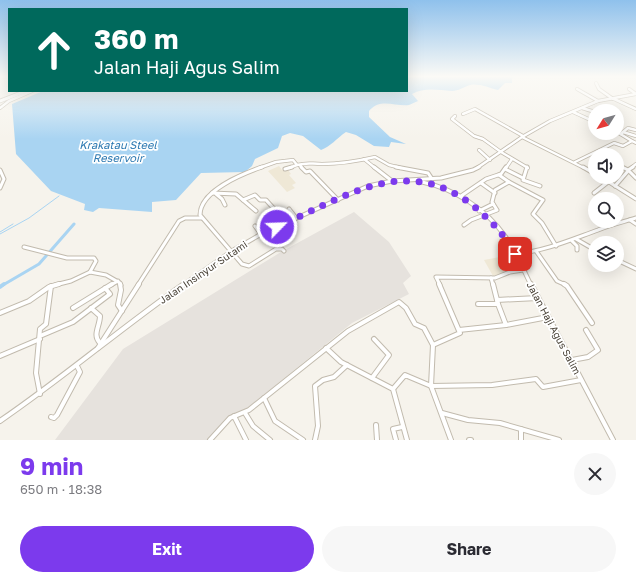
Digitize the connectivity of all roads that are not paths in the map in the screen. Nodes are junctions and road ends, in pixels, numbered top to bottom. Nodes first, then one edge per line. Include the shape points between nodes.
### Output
1 (11, 98) edge
2 (17, 98) edge
3 (593, 98) edge
4 (620, 98) edge
5 (8, 99) joint
6 (613, 99) junction
7 (598, 100) junction
8 (1, 102) edge
9 (0, 108) edge
10 (582, 108) junction
11 (636, 109) edge
12 (588, 110) edge
13 (573, 112) junction
14 (463, 114) dead end
15 (455, 116) dead end
16 (588, 119) edge
17 (636, 130) edge
18 (624, 131) edge
19 (624, 133) edge
20 (624, 135) edge
21 (636, 136) edge
22 (523, 137) junction
23 (632, 141) junction
24 (636, 143) edge
25 (604, 148) edge
26 (479, 150) dead end
27 (501, 152) junction
28 (588, 156) edge
29 (512, 158) junction
30 (364, 159) junction
31 (490, 160) junction
32 (575, 162) junction
33 (636, 164) edge
34 (298, 165) junction
35 (285, 168) dead end
36 (624, 168) edge
37 (505, 169) junction
38 (0, 170) edge
39 (588, 170) edge
40 (628, 170) junction
41 (499, 175) junction
42 (524, 178) junction
43 (636, 178) edge
44 (392, 181) junction
45 (431, 181) junction
46 (481, 182) junction
47 (508, 182) junction
48 (605, 184) edge
49 (612, 184) edge
50 (540, 186) dead end
51 (615, 186) junction
52 (0, 188) edge
53 (595, 192) edge
54 (214, 193) junction
55 (495, 193) junction
56 (461, 196) junction
57 (636, 199) edge
58 (243, 200) junction
59 (338, 200) junction
60 (493, 204) junction
61 (225, 205) dead end
62 (289, 209) dead end
63 (256, 211) dead end
64 (479, 211) junction
65 (484, 216) junction
66 (202, 218) junction
67 (296, 218) junction
68 (636, 218) edge
69 (630, 220) junction
70 (636, 224) edge
71 (464, 225) dead end
72 (255, 226) dead end
73 (277, 227) junction
74 (261, 234) junction
75 (574, 240) junction
76 (556, 246) junction
77 (24, 247) dead end
78 (588, 247) edge
79 (577, 250) dead end
80 (232, 251) junction
81 (284, 251) dead end
82 (536, 251) junction
83 (515, 254) junction
84 (624, 263) edge
85 (636, 269) edge
86 (523, 270) junction
87 (90, 272) junction
88 (490, 278) junction
89 (118, 281) junction
90 (51, 286) junction
91 (105, 288) junction
92 (538, 298) junction
93 (498, 302) junction
94 (478, 304) dead end
95 (73, 308) dead end
96 (91, 308) junction
97 (122, 310) junction
98 (0, 313) edge
99 (548, 316) junction
100 (592, 323) dead end
101 (506, 325) junction
102 (459, 330) junction
103 (586, 330) dead end
104 (40, 337) junction
105 (374, 339) dead end
106 (100, 343) junction
107 (433, 345) junction
108 (326, 348) junction
109 (97, 350) junction
110 (0, 356) edge
111 (572, 360) junction
112 (347, 365) junction
113 (77, 366) junction
114 (372, 378) junction
115 (581, 380) junction
116 (431, 386) junction
117 (393, 388) junction
118 (40, 394) junction
119 (264, 398) junction
120 (245, 413) junction
121 (442, 413) junction
122 (234, 416) junction
123 (51, 417) dead end
124 (0, 421) edge
125 (376, 425) dead end
126 (402, 427) junction
127 (521, 429) junction
128 (210, 440) edge
129 (246, 440) edge
130 (270, 440) edge
131 (303, 440) edge
132 (315, 440) edge
133 (377, 440) edge
134 (396, 440) edge
135 (407, 440) edge
136 (451, 440) edge
137 (521, 440) edge
138 (557, 440) edge
139 (613, 440) edge

1 - 5 street
2 - 9 street
3 - 7 street
4 - 6 street
5 - 8 street
6 - 7 street
6 - 11 street
7 - 10 street, Jalan Insinyur Sutami
10 - 12 street
10 - 13 street, Jalan Insinyur Sutami
13 - 16 street
13 - 22 street, Jalan Insinyur Sutami via 550,121
14 - 22 street via 474,109
15 - 27 street via 452,119
17 - 18 street via 628,128
19 - 21 street
20 - 23 street
22 - 27 street, Jalan Insinyur Sutami
22 - 32 street
23 - 24 street
23 - 25 street via 623,146 614,143
26 - 31 street
27 - 29 street
27 - 31 street, Jalan Insinyur Sutami
28 - 32 street
29 - 37 street
29 - 42 street via 529,168
30 - 34 street
30 - 44 street
30 - 45 street via 376,157 388,165 426,172 430,174
31 - 45 street, Jalan Insinyur Sutami via 473,170
32 - 39 street
33 - 40 street
34 - 35 street
34 - 54 street via 293,160 288,160 260,167 221,186
34 - 59 street via 306,172 310,171
36 - 40 street
37 - 41 street
37 - 42 street
38 - 52 street via 4,175 4,182
40 - 43 street
40 - 51 street
41 - 46 street
41 - 47 street
42 - 50 street via 523,180
44 - 45 street, Jalan Insinyur Sutami
44 - 59 street, Jalan Insinyur Sutami via 368,186
45 - 56 street, Jalan Haji Agus Salim
46 - 55 street
46 - 56 street
47 - 55 street via 496,189
47 - 76 street via 543,200 532,214 542,223
48 - 53 street
49 - 51 street
51 - 57 street
54 - 58 street via 232,193
54 - 61 street
54 - 66 street via 203,201 199,208
55 - 60 street
56 - 64 street, Jalan Haji Agus Salim
58 - 63 street
58 - 73 street via 254,195 260,200 266,200 275,210 273,211 277,215 272,221
59 - 67 street, Jalan Insinyur Sutami
60 - 64 street
60 - 65 street via 497,210
62 - 67 street
64 - 65 street, Jalan Haji Agus Salim
65 - 71 street
65 - 83 street, Jalan Haji Agus Salim via 502,232
66 - 80 street
66 - 97 street via 185,217 177,222
67 - 73 street, Jalan Insinyur Sutami
68 - 69 street
69 - 70 street
69 - 75 street
72 - 74 street
73 - 74 street, Jalan Insinyur Sutami
74 - 80 street, Jalan Insinyur Sutami
75 - 76 street
75 - 78 street
75 - 79 street
76 - 82 street
77 - 87 street via 75,259 94,258 96,260
80 - 81 street via 242,264 249,266 276,249
80 - 109 street, Jalan Insinyur Sutami via 158,302
82 - 83 street
82 - 100 street via 557,280 567,286
83 - 86 street, Jalan Haji Agus Salim
84 - 85 street
86 - 88 street
86 - 92 street, Jalan Haji Agus Salim
87 - 89 street via 106,275
87 - 90 street via 72,281
88 - 93 street
88 - 102 street via 436,277
89 - 91 street
89 - 97 street via 122,287 117,304
90 - 98 street via 29,301
90 - 104 street via 46,324 41,328
91 - 95 street
91 - 96 street via 110,294
92 - 93 street
92 - 99 street, Jalan Haji Agus Salim
93 - 94 street
93 - 101 street
96 - 104 street via 64,327
96 - 106 street via 100,316 95,336
97 - 106 street
99 - 101 street
99 - 111 street, Jalan Haji Agus Salim
101 - 102 street
102 - 107 street via 457,336
103 - 111 street via 598,350 588,357
104 - 110 street
104 - 118 street via 36,373
105 - 114 street via 389,354
106 - 109 street
107 - 108 street via 424,328 415,324 400,302 356,326
107 - 116 street
108 - 112 street
108 - 119 street
109 - 113 street, Jalan Insinyur Sutami
111 - 115 street, Jalan Haji Agus Salim
112 - 114 street
112 - 132 street via 334,377 315,386 318,426
113 - 118 street, Jalan Insinyur Sutami
113 - 123 street via 80,372 77,379 58,415
114 - 117 street
115 - 116 street via 542,387 536,379 492,385
115 - 139 street, Jalan Haji Agus Salim
116 - 117 street via 405,375
116 - 121 street
117 - 126 street
118 - 124 street, Jalan Insinyur Sutami
119 - 120 street
119 - 131 street via 275,421
120 - 122 street
120 - 130 street via 253,426
121 - 127 street
121 - 136 street
122 - 128 street
122 - 129 street
125 - 133 street
126 - 134 street via 393,429
126 - 135 street
127 - 137 street
127 - 138 street

